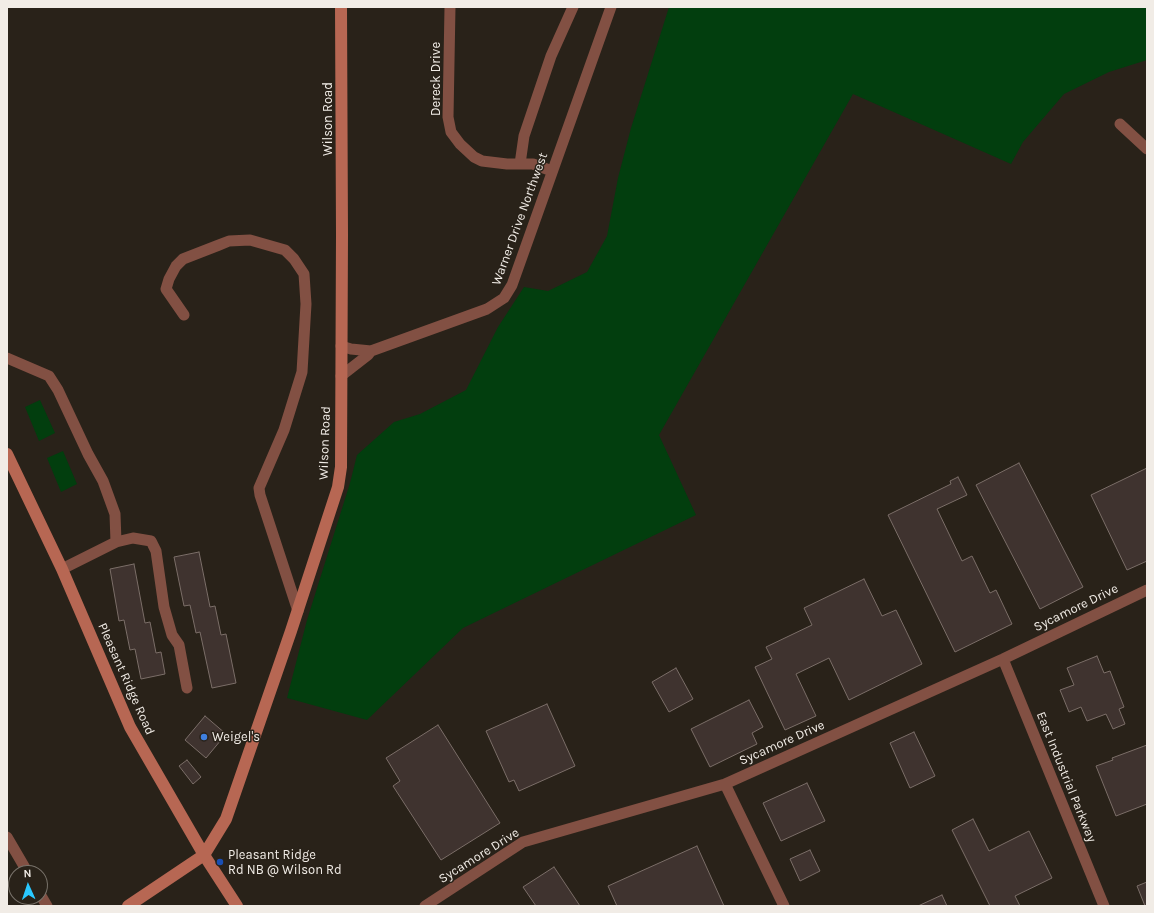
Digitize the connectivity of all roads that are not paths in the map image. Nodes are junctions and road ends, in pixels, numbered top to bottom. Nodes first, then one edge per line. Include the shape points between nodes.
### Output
1 (341, 7) edge
2 (450, 7) edge
3 (572, 7) edge
4 (611, 7) edge
5 (1120, 124) dead end
6 (1147, 149) edge
7 (520, 164) junction
8 (552, 172) junction
9 (184, 315) dead end
10 (341, 346) junction
11 (371, 351) junction
12 (7, 358) edge
13 (341, 376) junction
14 (7, 454) edge
15 (116, 542) junction
16 (62, 569) junction
17 (1147, 590) edge
18 (298, 611) junction
19 (1003, 660) junction
20 (187, 688) dead end
21 (725, 784) junction
22 (8, 840) edge
23 (204, 855) junction
24 (23, 865) edge
25 (128, 906) edge
26 (237, 906) edge
27 (426, 906) edge
28 (784, 906) edge
29 (1104, 906) edge

1 - 10 street, Wilson Road
2 - 7 street, Dereck Drive via 448,117 451,132 474,157
3 - 7 street, Warner Drive Northwest via 551,56 524,136
4 - 8 street, Warner Drive Northwest
5 - 6 street
7 - 8 street, Dereck Drive via 533,164
8 - 11 street, Warner Drive Northwest via 512,285 504,298 487,309
9 - 18 street via 166,289 176,266 183,259 230,241 250,240 285,250 304,274 306,304 302,372 284,430 259,488
10 - 11 street, Warner Drive Northwest
10 - 13 street, Wilson Road
11 - 13 street
12 - 15 street via 49,376 58,390 103,482 115,514
13 - 18 street, Wilson Road via 341,467 338,487
14 - 16 street, Pleasant Ridge Road
15 - 16 street
15 - 20 street via 133,538 151,540 156,552 164,607 172,635 180,645
16 - 23 street, Pleasant Ridge Road via 130,727
17 - 19 street, Sycamore Drive
18 - 23 street, Wilson Road via 226,819
19 - 21 street, Sycamore Drive
19 - 29 street, East Industrial Parkway
21 - 27 street, Sycamore Drive via 523,842
21 - 28 street
22 - 24 street
23 - 25 street
23 - 26 street, Pleasant Ridge Road

